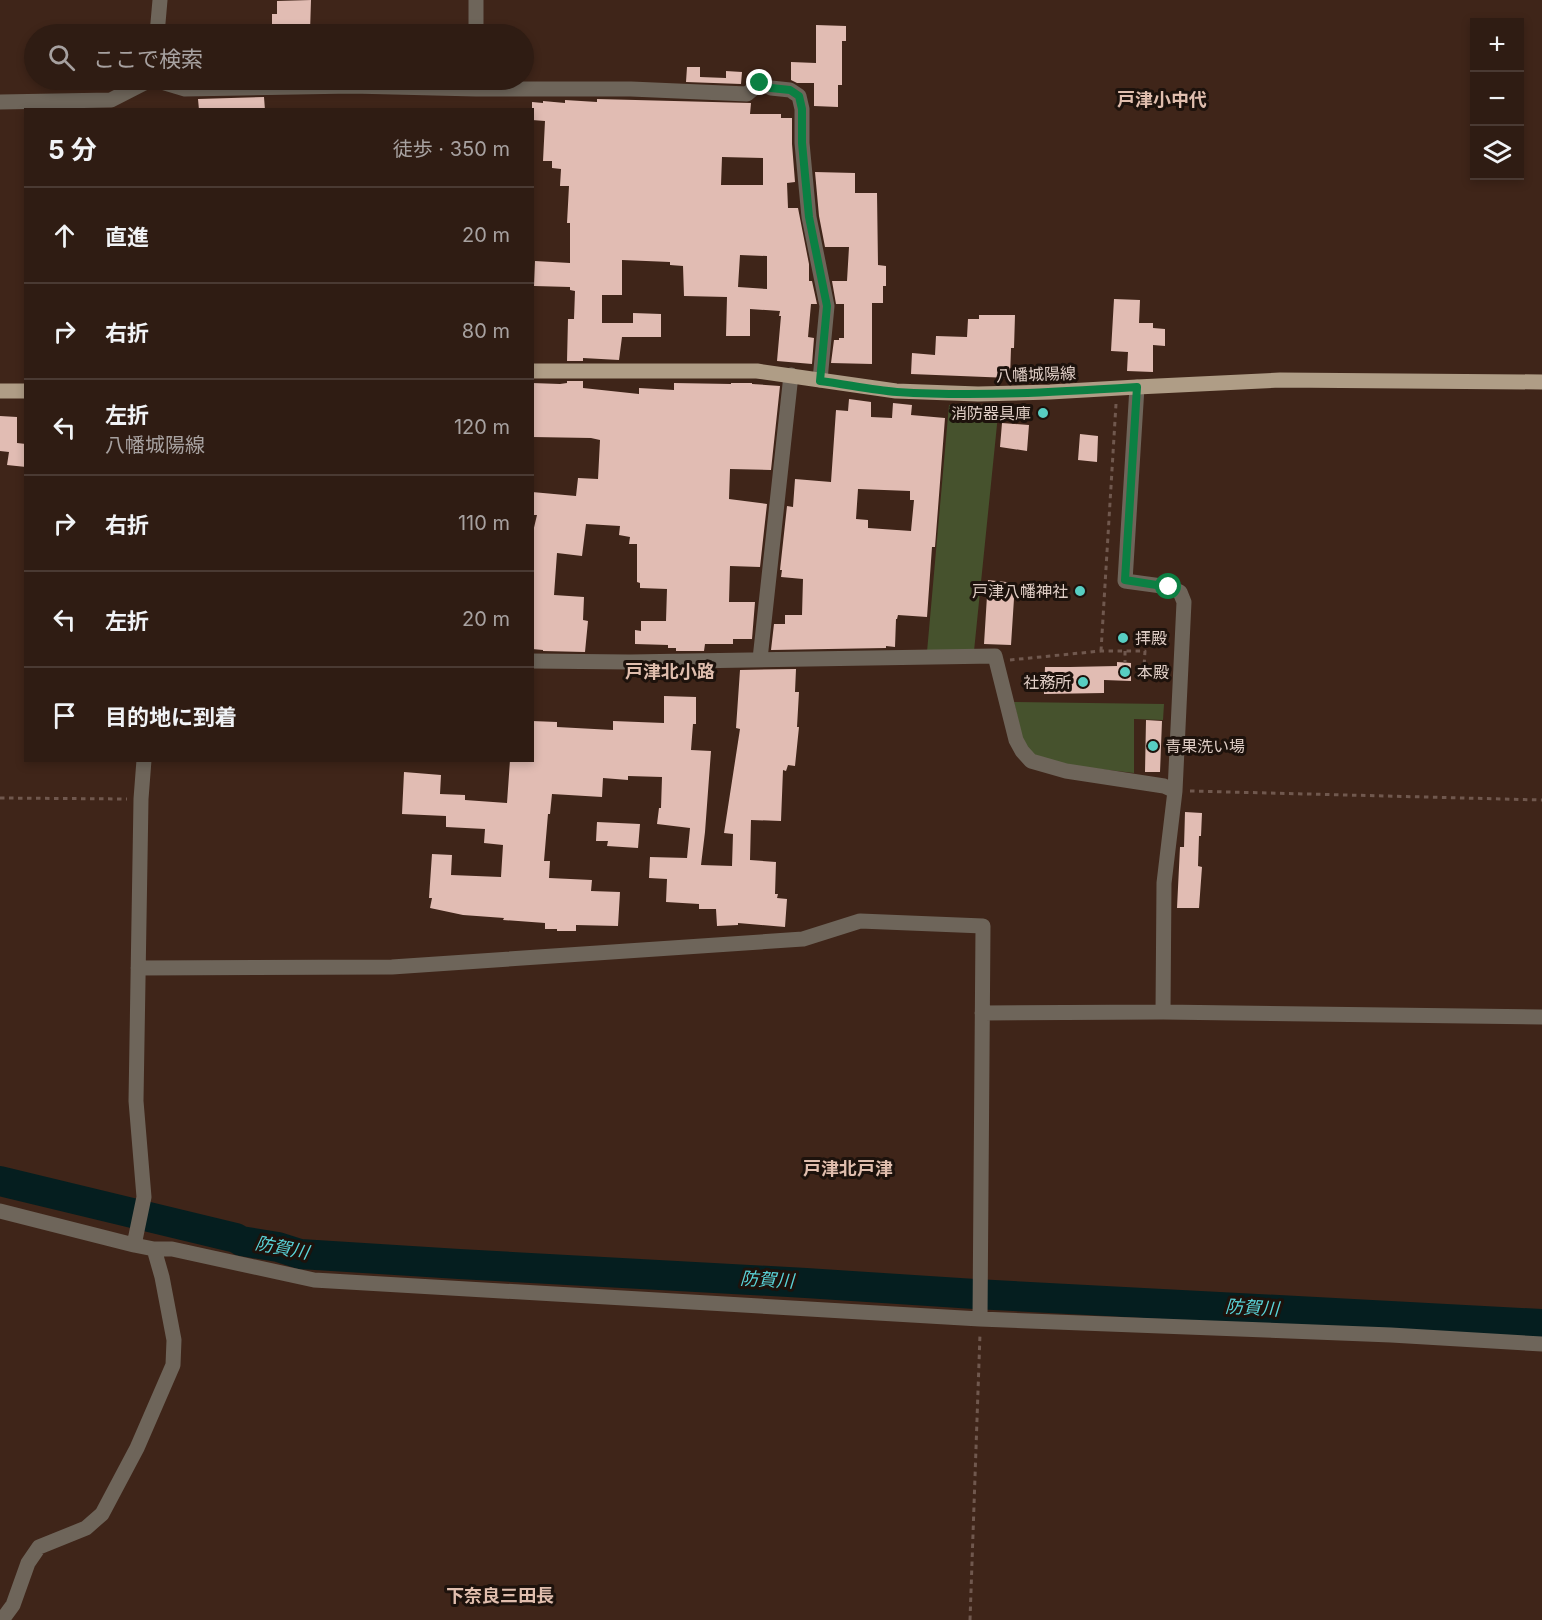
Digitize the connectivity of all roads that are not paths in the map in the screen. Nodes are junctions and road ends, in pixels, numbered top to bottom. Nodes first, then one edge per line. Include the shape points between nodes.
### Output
1 (160, 0) edge
2 (476, 0) edge
3 (158, 24) edge
4 (476, 24) edge
5 (534, 86) edge
6 (134, 90) edge
7 (0, 102) edge
8 (110, 105) edge
9 (534, 371) edge
10 (791, 375) junction
11 (820, 381) junction
12 (1542, 381) edge
13 (1137, 387) junction
14 (0, 391) edge
15 (24, 391) edge
16 (760, 659) junction
17 (534, 661) edge
18 (144, 762) edge
19 (1175, 791) junction
20 (138, 968) junction
21 (1163, 1012) junction
22 (982, 1013) junction
23 (1542, 1017) edge
24 (0, 1211) edge
25 (136, 1241) junction
26 (154, 1249) junction
27 (980, 1319) junction
28 (1542, 1344) edge
29 (2, 1620) edge

1 - 3 street
2 - 4 street
5 - 11 street via 747,94 760,83 799,96 809,217 827,306
6 - 8 street
7 - 8 street
9 - 10 main road, 八幡城陽線 via 757,371
10 - 11 main road, 八幡城陽線
10 - 16 street
11 - 13 main road, 八幡城陽線 via 896,392 978,394
12 - 13 main road, 八幡城陽線 via 1280,380
13 - 19 street via 1125,580 1169,587 1180,592 1184,602
14 - 15 main road
16 - 17 street
16 - 19 street via 995,656 1016,740 1031,760 1065,771
18 - 20 street
19 - 21 street via 1164,883
20 - 22 street via 392,967 803,939 860,921 983,926
20 - 25 street via 136,1101 144,1197
21 - 22 street
21 - 23 street
22 - 27 street
24 - 25 street
25 - 26 street
26 - 27 street via 172,1249 314,1280
26 - 29 street via 174,1340 173,1365 137,1448 102,1514 86,1528 39,1547 28,1563 13,1605
27 - 28 street

